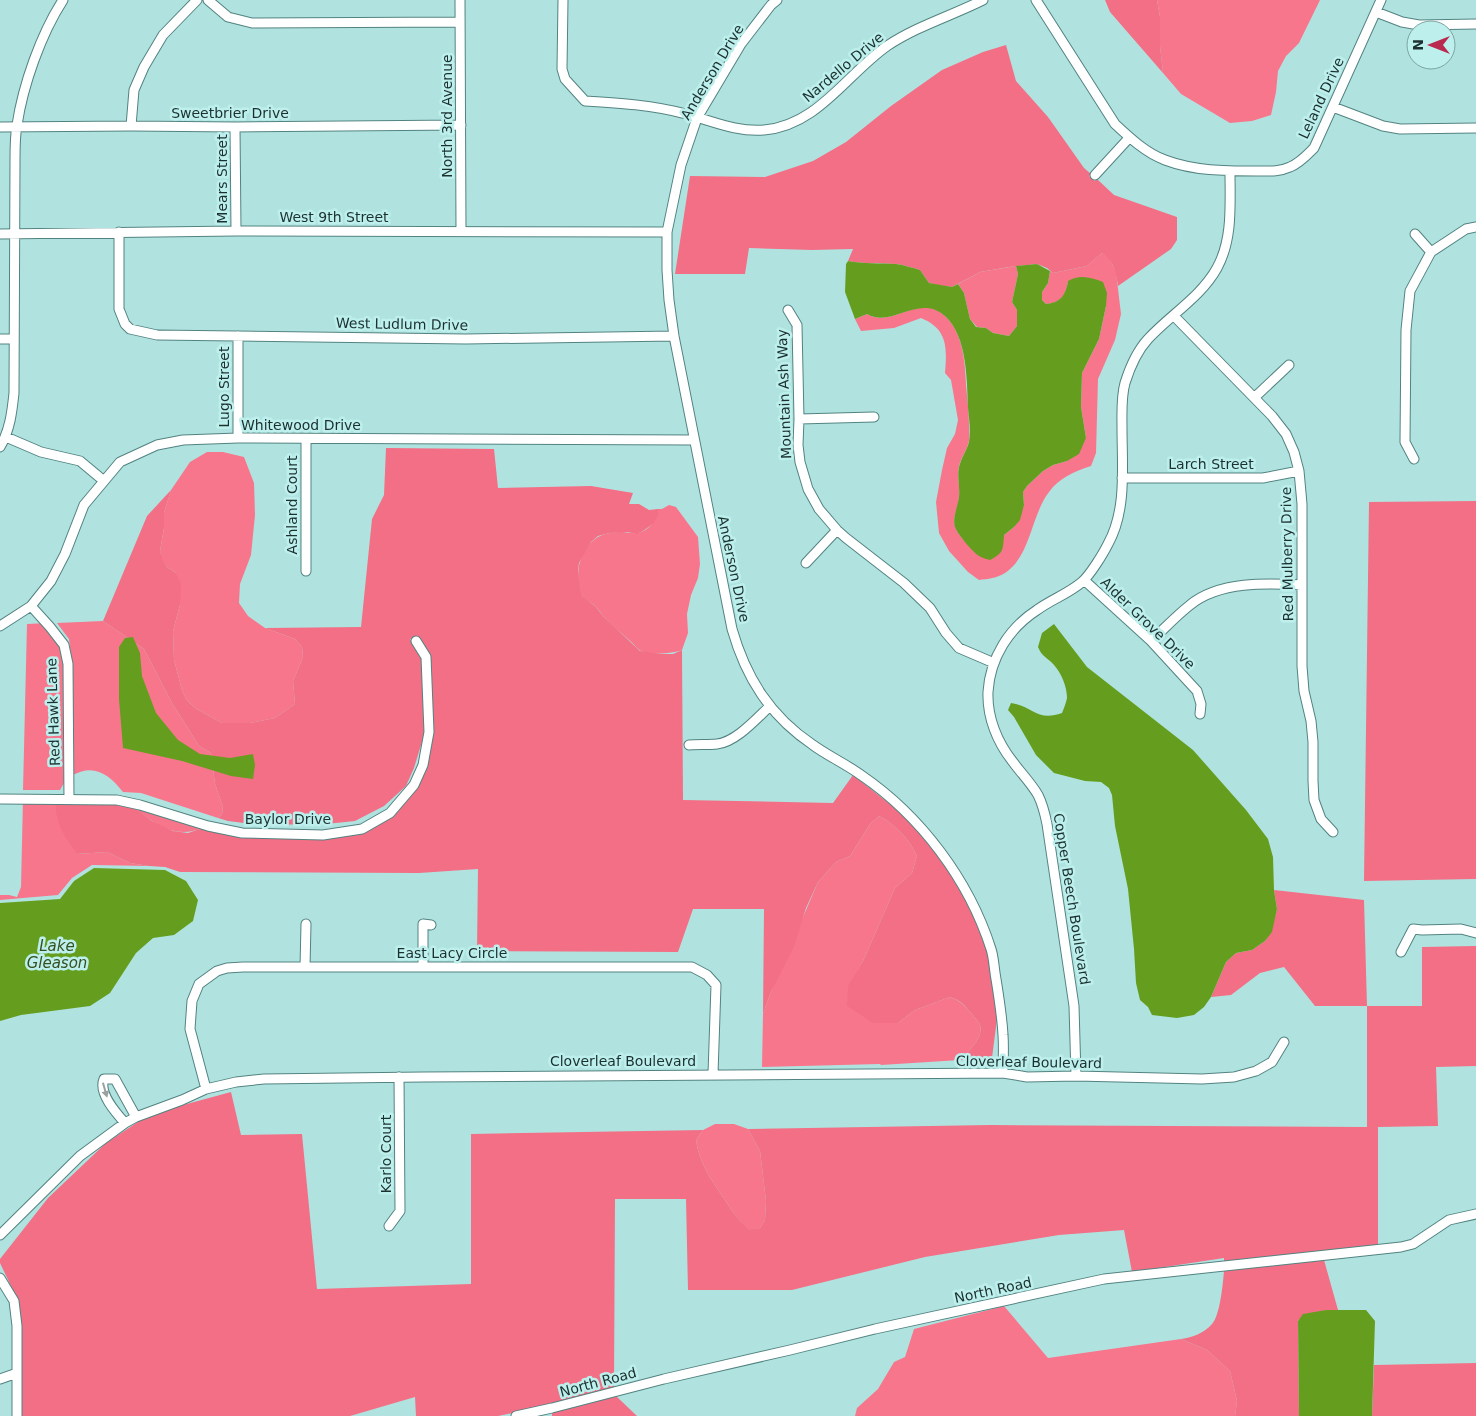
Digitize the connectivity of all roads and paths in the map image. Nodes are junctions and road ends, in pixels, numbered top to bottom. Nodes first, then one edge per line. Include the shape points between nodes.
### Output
1 (64, 0) edge
2 (197, 0) edge
3 (208, 0) edge
4 (460, 0) edge
5 (562, 0) edge
6 (983, 0) edge
7 (1036, 0) edge
8 (1381, 0) edge
9 (772, 2) edge
10 (1376, 12) junction
11 (460, 22) junction
12 (1476, 24) edge
13 (1333, 107) junction
14 (696, 118) junction
15 (461, 125) junction
16 (132, 126) junction
17 (0, 127) edge
18 (16, 127) junction
19 (235, 127) junction
20 (1476, 128) edge
21 (1130, 138) junction
22 (1230, 171) junction
23 (1095, 175) dead end
24 (1476, 227) edge
25 (236, 231) junction
26 (461, 231) junction
27 (119, 232) junction
28 (667, 232) junction
29 (0, 234) edge
30 (14, 234) junction
31 (1415, 234) dead end
32 (1431, 252) junction
33 (788, 310) dead end
34 (1174, 316) junction
35 (238, 336) junction
36 (674, 336) junction
37 (0, 339) edge
38 (14, 339) junction
39 (1288, 365) dead end
40 (1255, 397) junction
41 (874, 418) dead end
42 (799, 419) junction
43 (6, 437) junction
44 (238, 438) junction
45 (306, 439) junction
46 (694, 440) junction
47 (0, 447) edge
48 (1414, 459) dead end
49 (1299, 472) junction
50 (1122, 478) junction
51 (104, 481) junction
52 (837, 530) junction
53 (806, 563) dead end
54 (306, 572) dead end
55 (1084, 580) junction
56 (1302, 585) junction
57 (31, 606) junction
58 (0, 626) edge
59 (416, 641) dead end
60 (1151, 641) junction
61 (994, 663) junction
62 (769, 707) junction
63 (1200, 714) dead end
64 (689, 745) dead end
65 (0, 799) edge
66 (69, 799) junction
67 (1333, 832) dead end
68 (306, 924) dead end
69 (431, 925) dead end
70 (1476, 933) edge
71 (1401, 952) dead end
72 (305, 967) junction
73 (423, 967) junction
74 (1284, 1042) dead end
75 (1003, 1073) junction
76 (713, 1074) junction
77 (1076, 1076) junction
78 (399, 1077) junction
79 (206, 1089) junction
80 (136, 1117) junction
81 (125, 1123) junction
82 (1476, 1214) edge
83 (389, 1226) dead end
84 (0, 1235) edge
85 (0, 1278) edge
86 (17, 1373) junction
87 (0, 1379) edge
88 (17, 1416) edge
89 (516, 1416) edge

1 - 18 street via 30,71
2 - 16 street via 163,35 144,67 134,90
3 - 11 street via 228,17 252,23
4 - 11 street, North 3rd Avenue
5 - 14 street, Nardello Drive via 562,69 565,79 584,100 632,103
6 - 14 street, Nardello Drive via 887,46 808,115 781,127 744,130
7 - 21 street, Leland Drive via 1115,124
8 - 10 street, Leland Drive
9 - 14 street, Anderson Drive via 741,44
10 - 12 street via 1402,22
10 - 13 street, Leland Drive
11 - 15 street, North 3rd Avenue
13 - 20 street via 1400,129
13 - 22 street, Leland Drive via 1314,148 1291,167 1279,171
14 - 28 street, Anderson Drive via 681,165
15 - 19 street, Sweetbrier Drive
15 - 26 street, North 3rd Avenue
16 - 18 street, Sweetbrier Drive
16 - 19 street, Sweetbrier Drive
17 - 18 street, Sweetbrier Drive
18 - 30 street
19 - 25 street, Mears Street
21 - 22 street, Leland Drive via 1164,160 1199,169
21 - 23 street
22 - 34 street, Copper Beech Boulevard via 1229,228 1222,257 1210,280
24 - 32 street via 1466,229
25 - 26 street, West 9th Street
25 - 27 street, West 9th Street
26 - 28 street, West 9th Street
27 - 30 street, West 9th Street
27 - 35 street, West Ludlum Drive via 119,309 130,329 157,335
28 - 36 street, Anderson Drive via 668,300
29 - 30 street, West 9th Street
30 - 38 street
31 - 32 street
32 - 48 street via 1410,291 1406,330 1405,442
33 - 42 street, Mountain Ash Way via 797,325
34 - 40 street, Red Mulberry Drive
34 - 50 street, Copper Beech Boulevard via 1148,340 1132,363 1124,385
35 - 36 street, West Ludlum Drive via 466,339
35 - 44 street, Lugo Street
36 - 46 street, Anderson Drive
37 - 38 street
38 - 43 street via 14,393
39 - 40 street
40 - 49 street, Red Mulberry Drive via 1286,434
41 - 42 street
42 - 52 street, Mountain Ash Way via 798,445 803,476 819,509
43 - 47 street
43 - 51 street via 41,452 80,461
44 - 45 street, Whitewood Drive
44 - 51 street, Whitewood Drive via 183,440 157,445 120,462
45 - 46 street, Whitewood Drive
45 - 54 street, Ashland Court
46 - 62 street, Anderson Drive via 732,629 738,650
49 - 50 street, Larch Street via 1263,478
49 - 56 street, Red Mulberry Drive
50 - 55 street, Copper Beech Boulevard via 1116,525 1109,544
51 - 57 street, Whitewood Drive via 84,505 51,581
52 - 53 street
52 - 61 street, Mountain Ash Way via 930,608 959,648
55 - 60 street, Alder Grove Drive
55 - 61 street, Copper Beech Boulevard via 1018,624 1005,640
56 - 60 street via 1256,584 1206,595 1191,604
56 - 67 street, Red Mulberry Drive via 1302,666 1313,742 1314,800 1321,819
57 - 58 street, Whitewood Drive
57 - 66 street, Red Hawk Lane via 64,645 68,664
59 - 66 street, Baylor Drive via 426,657 429,732 423,765 414,785 390,813 362,829 323,835 242,833 117,800
60 - 63 street, Alder Grove Drive via 1197,691
61 - 77 street, Copper Beech Boulevard via 988,700 995,732 1004,751 1038,796 1047,824 1074,1006
62 - 64 street via 731,739 719,744
62 - 75 street, Anderson Drive via 791,730 862,775 903,809 961,883 991,950 1000,1004
65 - 66 street, Baylor Drive
68 - 72 street
69 - 73 street via 422,924
70 - 71 street via 1461,929 1413,929
72 - 73 street, East Lacy Circle
72 - 79 street, East Lacy Circle via 226,968 199,984 192,1001 190,1029
73 - 76 street, East Lacy Circle via 692,968 707,975 716,985
74 - 77 street, Cloverleaf Boulevard via 1272,1062 1234,1077
75 - 76 street, Cloverleaf Boulevard
75 - 77 street, Cloverleaf Boulevard via 1026,1077
76 - 78 street, Cloverleaf Boulevard
78 - 79 street, Cloverleaf Boulevard via 264,1079
78 - 83 street, Karlo Court via 400,1211
79 - 80 street, Cloverleaf Boulevard
80 - 81 street, Cloverleaf Boulevard
80 -> 81 street via 115,1079 104,1079 105,1094
81 - 84 street, Cloverleaf Boulevard via 80,1156
82 - 89 street, North Road via 1449,1220 1413,1244 1401,1247 1104,1280 875,1330
85 - 86 street via 14,1301
86 - 87 street
86 - 88 street

